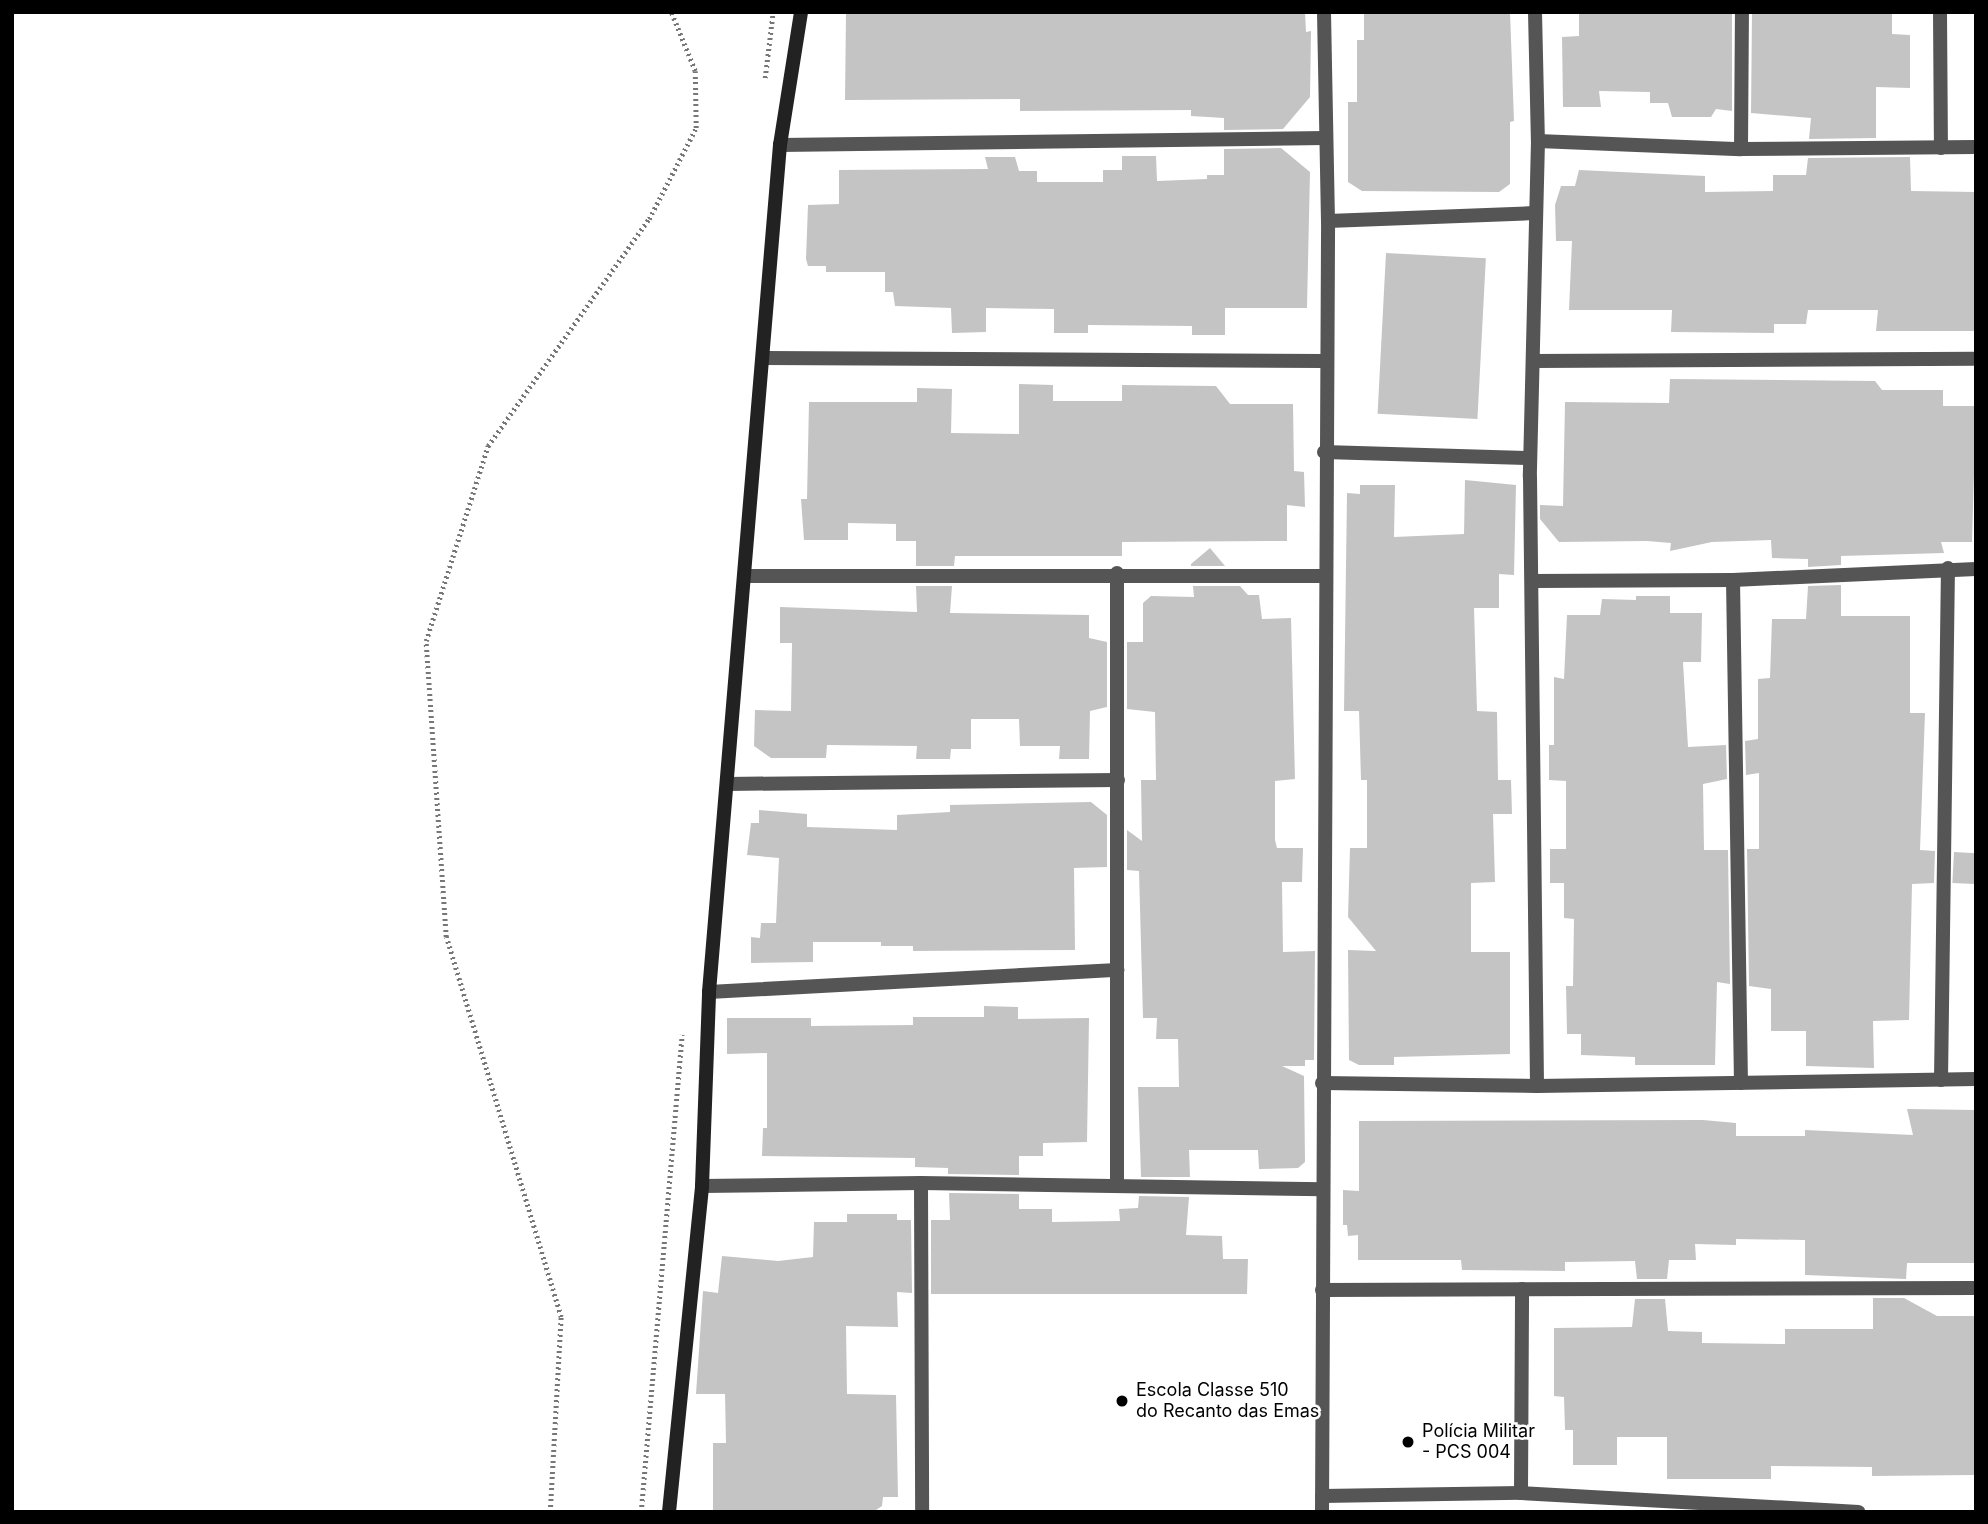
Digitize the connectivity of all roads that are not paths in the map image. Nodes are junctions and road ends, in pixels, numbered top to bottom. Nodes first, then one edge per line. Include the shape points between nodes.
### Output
1 (800, 12) edge
2 (1324, 12) edge
3 (1535, 12) edge
4 (1742, 12) edge
5 (1940, 12) edge
6 (1325, 138) junction
7 (1538, 141) junction
8 (780, 145) junction
9 (1976, 147) edge
10 (1941, 148) junction
11 (1741, 149) junction
12 (1534, 213) junction
13 (1328, 221) junction
14 (765, 358) junction
15 (1976, 359) edge
16 (1324, 361) junction
17 (1534, 361) junction
18 (1324, 452) junction
19 (1530, 458) junction
20 (1948, 568) junction
21 (1976, 569) edge
22 (1118, 573) junction
23 (746, 576) junction
24 (1323, 576) junction
25 (1733, 580) junction
26 (1533, 581) junction
27 (1118, 780) junction
28 (727, 784) junction
29 (1117, 970) junction
30 (709, 992) junction
31 (1976, 1079) edge
32 (1941, 1080) junction
33 (1322, 1083) junction
34 (1741, 1083) junction
35 (1537, 1086) junction
36 (921, 1183) junction
37 (1117, 1184) junction
38 (702, 1186) junction
39 (1323, 1189) junction
40 (1976, 1288) edge
41 (1522, 1289) junction
42 (1322, 1290) junction
43 (1521, 1493) junction
44 (1322, 1496) junction
45 (669, 1512) edge
46 (922, 1512) edge
47 (1322, 1512) edge
48 (1858, 1512) edge

1 - 8 street
2 - 6 street
3 - 7 street
4 - 11 street
5 - 10 street
6 - 8 street
6 - 13 street
7 - 11 street
7 - 12 street
8 - 14 street
9 - 10 street
10 - 11 street
12 - 13 street
12 - 17 street
13 - 16 street
14 - 16 street
14 - 23 street
15 - 17 street
16 - 18 street
17 - 19 street
18 - 19 street
18 - 24 street
19 - 26 street
20 - 21 street
20 - 25 street
20 - 32 street
22 - 23 street
22 - 24 street
22 - 27 street
23 - 28 street
24 - 33 street
25 - 26 street
25 - 34 street
26 - 35 street
27 - 28 street
27 - 29 street
28 - 30 street
29 - 30 street
29 - 37 street
30 - 38 street
31 - 32 street
32 - 34 street
33 - 35 street
33 - 39 street
34 - 35 street
36 - 37 street
36 - 38 street
36 - 46 street
37 - 39 street
38 - 45 street
39 - 42 street
40 - 41 street
41 - 42 street
41 - 43 street
42 - 44 street
43 - 44 street
43 - 48 street
44 - 47 street

